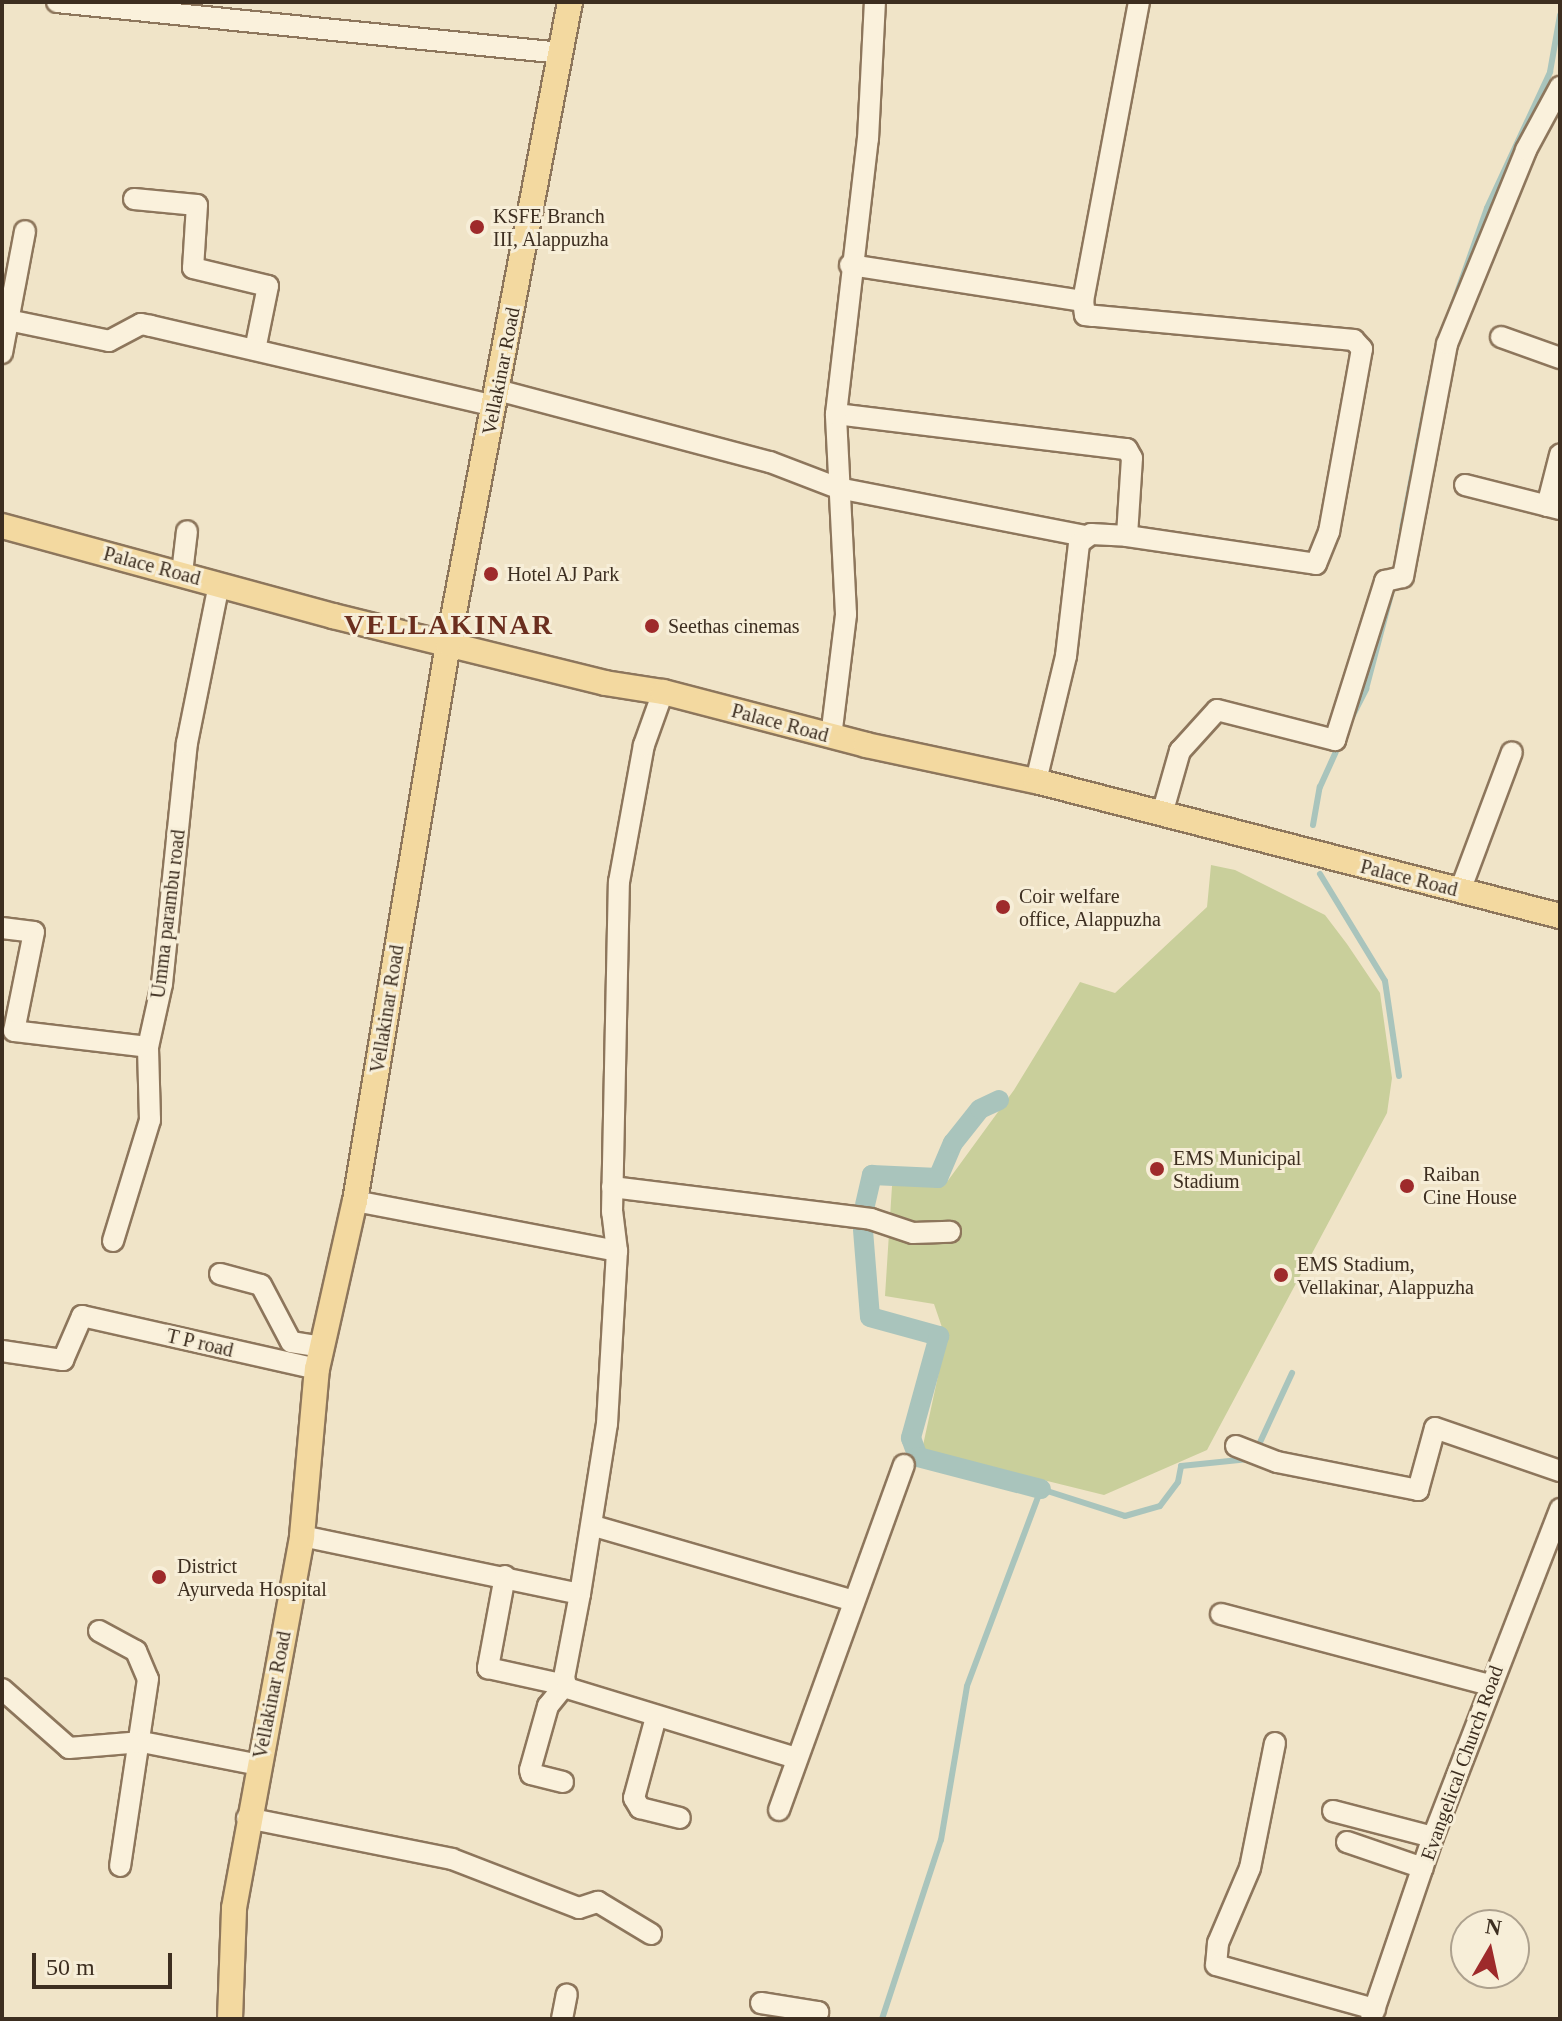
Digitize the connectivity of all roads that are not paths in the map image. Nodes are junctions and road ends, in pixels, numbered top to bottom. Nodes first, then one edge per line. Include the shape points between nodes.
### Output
1 (57, 2) edge
2 (570, 2) edge
3 (875, 2) edge
4 (1139, 2) edge
5 (256, 12) edge
6 (561, 53) junction
7 (1560, 87) edge
8 (134, 199) dead end
9 (25, 231) dead end
10 (850, 265) junction
11 (1083, 301) junction
12 (8, 320) junction
13 (1501, 337) dead end
14 (255, 350) junction
15 (2, 353) edge
16 (1560, 358) edge
17 (496, 398) junction
18 (836, 414) junction
19 (1560, 455) edge
20 (1465, 485) dead end
21 (838, 488) junction
22 (1554, 508) edge
23 (2, 526) edge
24 (187, 531) dead end
25 (1085, 536) junction
26 (1127, 536) junction
27 (182, 573) junction
28 (219, 584) junction
29 (448, 644) junction
30 (663, 692) junction
31 (831, 737) junction
32 (1512, 752) dead end
33 (1036, 781) junction
34 (1162, 814) junction
35 (1460, 891) junction
36 (1560, 916) edge
37 (2, 928) edge
38 (148, 1047) junction
39 (612, 1187) junction
40 (355, 1201) junction
41 (950, 1232) dead end
42 (113, 1241) dead end
43 (617, 1251) junction
44 (220, 1274) dead end
45 (2, 1351) edge
46 (320, 1358) junction
47 (1236, 1446) dead end
48 (904, 1465) dead end
49 (1560, 1471) edge
50 (1560, 1509) edge
51 (594, 1526) junction
52 (302, 1536) junction
53 (505, 1576) junction
54 (580, 1594) junction
55 (853, 1601) junction
56 (1221, 1614) dead end
57 (99, 1631) dead end
58 (565, 1685) junction
59 (1490, 1685) junction
60 (2, 1689) edge
61 (656, 1717) junction
62 (142, 1742) junction
63 (1275, 1743) dead end
64 (796, 1758) junction
65 (259, 1765) junction
66 (563, 1782) dead end
67 (779, 1810) dead end
68 (1333, 1811) dead end
69 (247, 1818) junction
70 (680, 1818) dead end
71 (1433, 1837) junction
72 (1347, 1842) dead end
73 (120, 1866) dead end
74 (1423, 1868) junction
75 (651, 1934) dead end
76 (567, 1994) dead end
77 (761, 2003) dead end
78 (1373, 2014) edge
79 (230, 2019) edge
80 (562, 2019) edge
81 (816, 2019) edge

1 - 5 street
2 - 6 main road, Vellakinar Road
3 - 10 street via 868,139
4 - 11 street
5 - 6 street
6 - 17 main road, Vellakinar Road
7 - 34 street via 1526,150 1447,344 1394,579 1335,740 1217,710 1180,751
8 - 14 street via 197,205 193,268 268,286
9 - 12 street
10 - 11 street
10 - 18 street
11 - 26 street via 1085,315 1354,340 1362,349 1329,532 1316,564
12 - 14 street via 109,341 141,324
12 - 15 street
13 - 16 street
14 - 17 street
17 - 21 street via 770,462
17 - 29 main road, Vellakinar Road
18 - 21 street
18 - 26 street via 1127,449 1132,458
19 - 22 street
20 - 22 street
21 - 25 street
21 - 31 street via 846,614
23 - 27 main road, Palace Road
24 - 27 street
25 - 26 street
25 - 33 street via 1079,543 1066,656
27 - 28 main road, Palace Road
28 - 29 main road, Palace Road
28 - 38 street, Umma parambu road via 187,743 162,984
29 - 30 main road, Palace Road
29 - 40 main road, Vellakinar Road
30 - 31 main road, Palace Road
30 - 39 street via 644,745 619,882
31 - 33 main road, Palace Road
32 - 35 street
33 - 34 main road, Palace Road
34 - 35 main road, Palace Road
35 - 36 main road, Palace Road
37 - 38 street via 34,932 14,1031
38 - 42 street, Umma parambu road via 150,1120
39 - 41 street via 871,1219 913,1233
39 - 43 street
40 - 43 street
40 - 46 main road, Vellakinar Road
43 - 51 street via 607,1424
44 - 46 street via 261,1285 291,1342
45 - 46 street, T P road via 63,1360 82,1316
46 - 52 main road, Vellakinar Road
47 - 49 street via 1277,1462 1418,1490 1435,1428
48 - 55 street
50 - 59 street, Evangelical Church Road
51 - 54 street
51 - 55 street
52 - 53 street
52 - 65 main road, Vellakinar Road
53 - 54 street
53 - 58 street via 488,1668
54 - 58 street
55 - 64 street
56 - 59 street
57 - 62 street via 136,1651 145,1665 148,1695
58 - 61 street
58 - 66 street via 548,1706 530,1770
59 - 71 street, Evangelical Church Road
60 - 62 street via 69,1748
61 - 64 street
61 - 70 street via 634,1798 640,1808
62 - 65 street
62 - 73 street
63 - 78 street via 1250,1868 1218,1943 1216,1965
64 - 67 street
65 - 69 main road, Vellakinar Road
68 - 71 street
69 - 75 street via 452,1859 579,1908 598,1902
69 - 79 main road, Vellakinar Road via 234,1908
71 - 74 street, Evangelical Church Road
72 - 74 street
74 - 78 street, Evangelical Church Road
76 - 80 street
77 - 81 street via 818,2012

